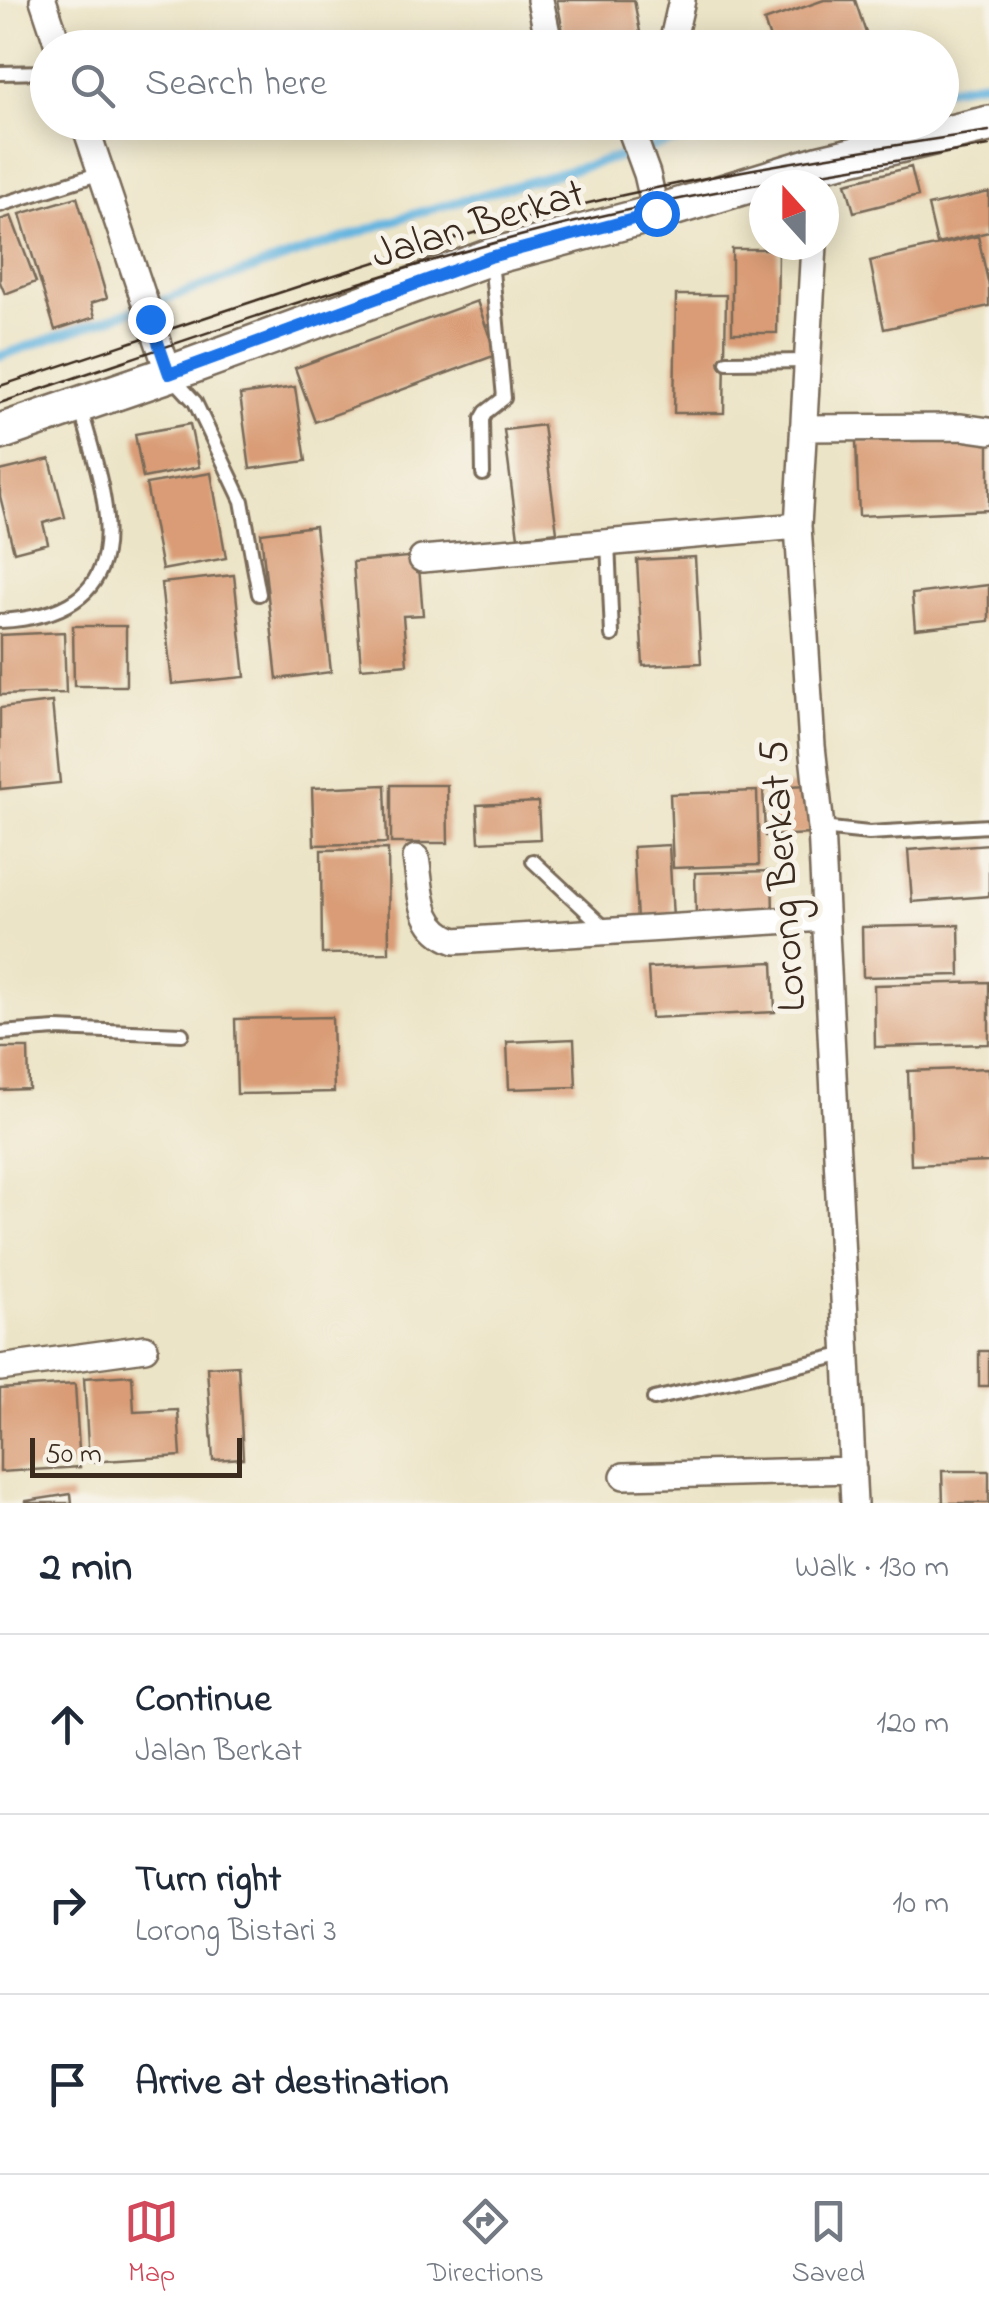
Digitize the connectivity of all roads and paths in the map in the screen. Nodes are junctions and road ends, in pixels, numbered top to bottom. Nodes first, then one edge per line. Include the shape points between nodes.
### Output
1 (43, 0) edge
2 (540, 0) edge
3 (682, 0) edge
4 (53, 30) edge
5 (546, 30) edge
6 (674, 30) edge
7 (30, 72) edge
8 (0, 73) edge
9 (989, 124) edge
10 (959, 133) edge
11 (90, 140) edge
12 (635, 140) edge
13 (935, 140) edge
14 (834, 170) edge
15 (101, 172) junction
16 (749, 191) edge
17 (0, 205) edge
18 (656, 213) junction
19 (490, 257) junction
20 (813, 260) edge
21 (807, 361) junction
22 (727, 362) dead end
23 (169, 374) junction
24 (80, 405) junction
25 (803, 428) junction
26 (989, 430) edge
27 (0, 432) edge
28 (482, 474) dead end
29 (798, 526) junction
30 (608, 542) junction
31 (422, 559) dead end
32 (259, 594) dead end
33 (0, 621) edge
34 (612, 635) dead end
35 (989, 826) edge
36 (821, 828) junction
37 (416, 858) dead end
38 (533, 861) dead end
39 (824, 918) junction
40 (608, 932) junction
41 (0, 1033) edge
42 (182, 1034) dead end
43 (144, 1348) dead end
44 (846, 1354) junction
45 (0, 1368) edge
46 (654, 1399) dead end
47 (853, 1470) junction
48 (624, 1476) dead end
49 (854, 1503) edge

1 - 4 street
2 - 5 street
3 - 6 street
7 - 8 lane
9 - 10 street, Jalan Berkat
11 - 15 street
12 - 18 street
13 - 14 street, Jalan Berkat
15 - 17 lane
15 - 23 street
16 - 18 street, Jalan Berkat
18 - 19 street, Jalan Berkat
19 - 23 street, Jalan Berkat
19 - 28 lane via 504,398 482,419
20 - 21 street, Lorong Berkat 5
21 - 22 lane
21 - 25 street, Lorong Berkat 5
23 - 24 street, Jalan Berkat
23 - 32 lane via 195,402 242,501
24 - 27 street, Jalan Berkat
24 - 33 lane via 104,491 106,547 96,582 73,606 30,620
25 - 26 street
25 - 29 street, Lorong Berkat 5
29 - 30 street
29 - 36 street, Lorong Berkat 5
30 - 31 street
30 - 34 lane
35 - 36 lane via 869,834
36 - 39 street, Lorong Berkat 5
37 - 40 street via 427,920 438,936 455,942
38 - 40 lane
39 - 40 street
39 - 44 street, Lorong Berkat 5
41 - 42 lane
43 - 45 street
44 - 46 lane
44 - 47 street, Lorong Berkat 5
47 - 48 street
47 - 49 street, Lorong Berkat 5

